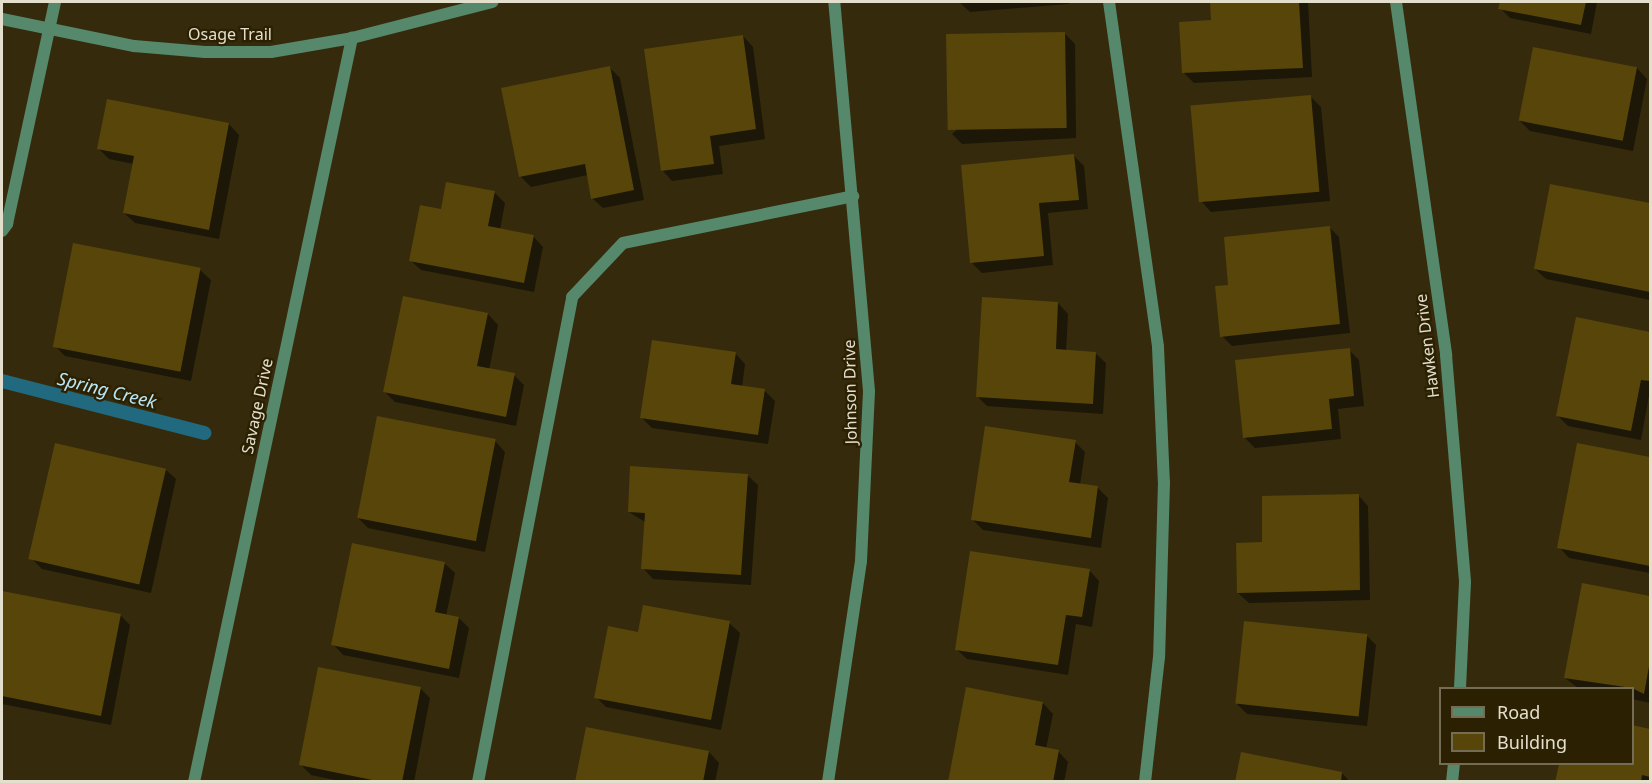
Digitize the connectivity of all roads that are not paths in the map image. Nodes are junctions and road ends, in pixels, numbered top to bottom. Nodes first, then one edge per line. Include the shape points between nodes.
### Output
1 (55, 2) edge
2 (492, 2) edge
3 (834, 2) edge
4 (1109, 2) edge
5 (1396, 2) edge
6 (2, 19) edge
7 (50, 29) junction
8 (352, 38) junction
9 (853, 196) junction
10 (2, 231) edge
11 (1460, 687) edge
12 (1454, 765) edge
13 (194, 782) edge
14 (478, 782) edge
15 (828, 782) edge
16 (1145, 782) edge
17 (1452, 782) edge

1 - 7 street
2 - 8 street, Osage Trail
3 - 9 street, Johnson Drive
4 - 16 street via 1159,370 1164,482 1159,657
5 - 11 street, Hawken Drive via 1446,355 1465,582
6 - 7 street, Osage Trail
7 - 8 street, Osage Trail via 134,46 205,52 271,52
7 - 10 street via 8,224
8 - 13 street, Savage Drive
9 - 14 street via 623,243 572,297
9 - 15 street, Johnson Drive via 869,391 867,475 861,561
12 - 17 street

